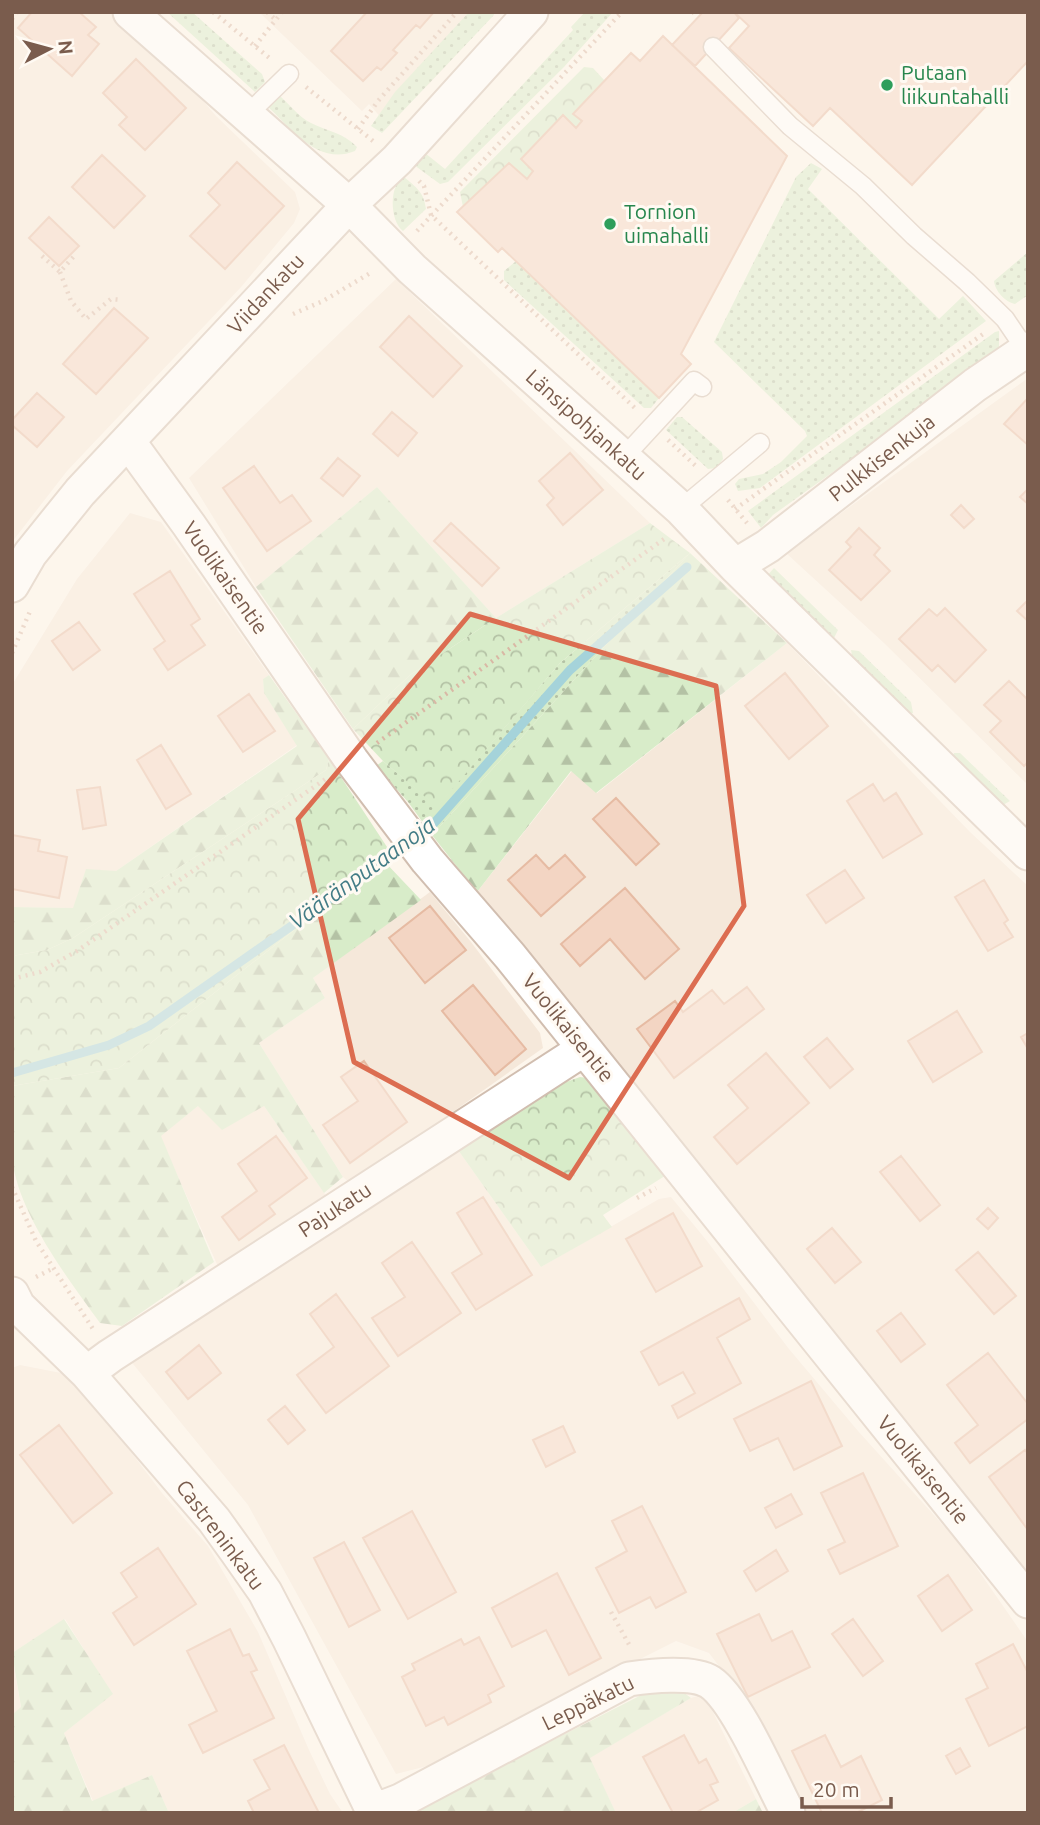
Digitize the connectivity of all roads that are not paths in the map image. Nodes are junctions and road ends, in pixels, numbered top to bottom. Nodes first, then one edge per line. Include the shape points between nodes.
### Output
1 (130, 12) edge
2 (531, 12) edge
3 (713, 47) dead end
4 (289, 74) road end
5 (246, 116) junction
6 (349, 205) junction
7 (1027, 349) edge
8 (702, 387) dead end
9 (128, 441) junction
10 (760, 443) dead end
11 (623, 458) junction
12 (681, 509) junction
13 (736, 566) junction
14 (23, 593) edge
15 (1028, 853) edge
16 (584, 1049) junction
17 (14, 1304) edge
18 (87, 1373) junction
19 (1028, 1601) edge
20 (374, 1812) edge
21 (788, 1813) edge

1 - 5 street, Länsipohjankatu
2 - 6 street, Viidankatu via 397,160
3 - 7 lane via 790,126 967,282 1005,319
4 - 5 lane
5 - 6 street, Länsipohjankatu
6 - 9 street, Viidankatu
6 - 11 street, Länsipohjankatu
7 - 13 street, Pulkkisenkuja
8 - 11 lane via 694,382
9 - 14 street, Viidankatu via 30,554
9 - 16 street, Vuolikaisentie via 399,824
10 - 12 lane
11 - 12 street, Länsipohjankatu
12 - 13 street, Länsipohjankatu
13 - 15 street, Länsipohjankatu
16 - 18 street, Pajukatu
16 - 19 street, Vuolikaisentie
17 - 18 street, Castreninkatu
18 - 20 street, Castreninkatu via 214,1520 264,1592
20 - 21 street, Leppäkatu via 629,1679 665,1674 708,1681 728,1700

